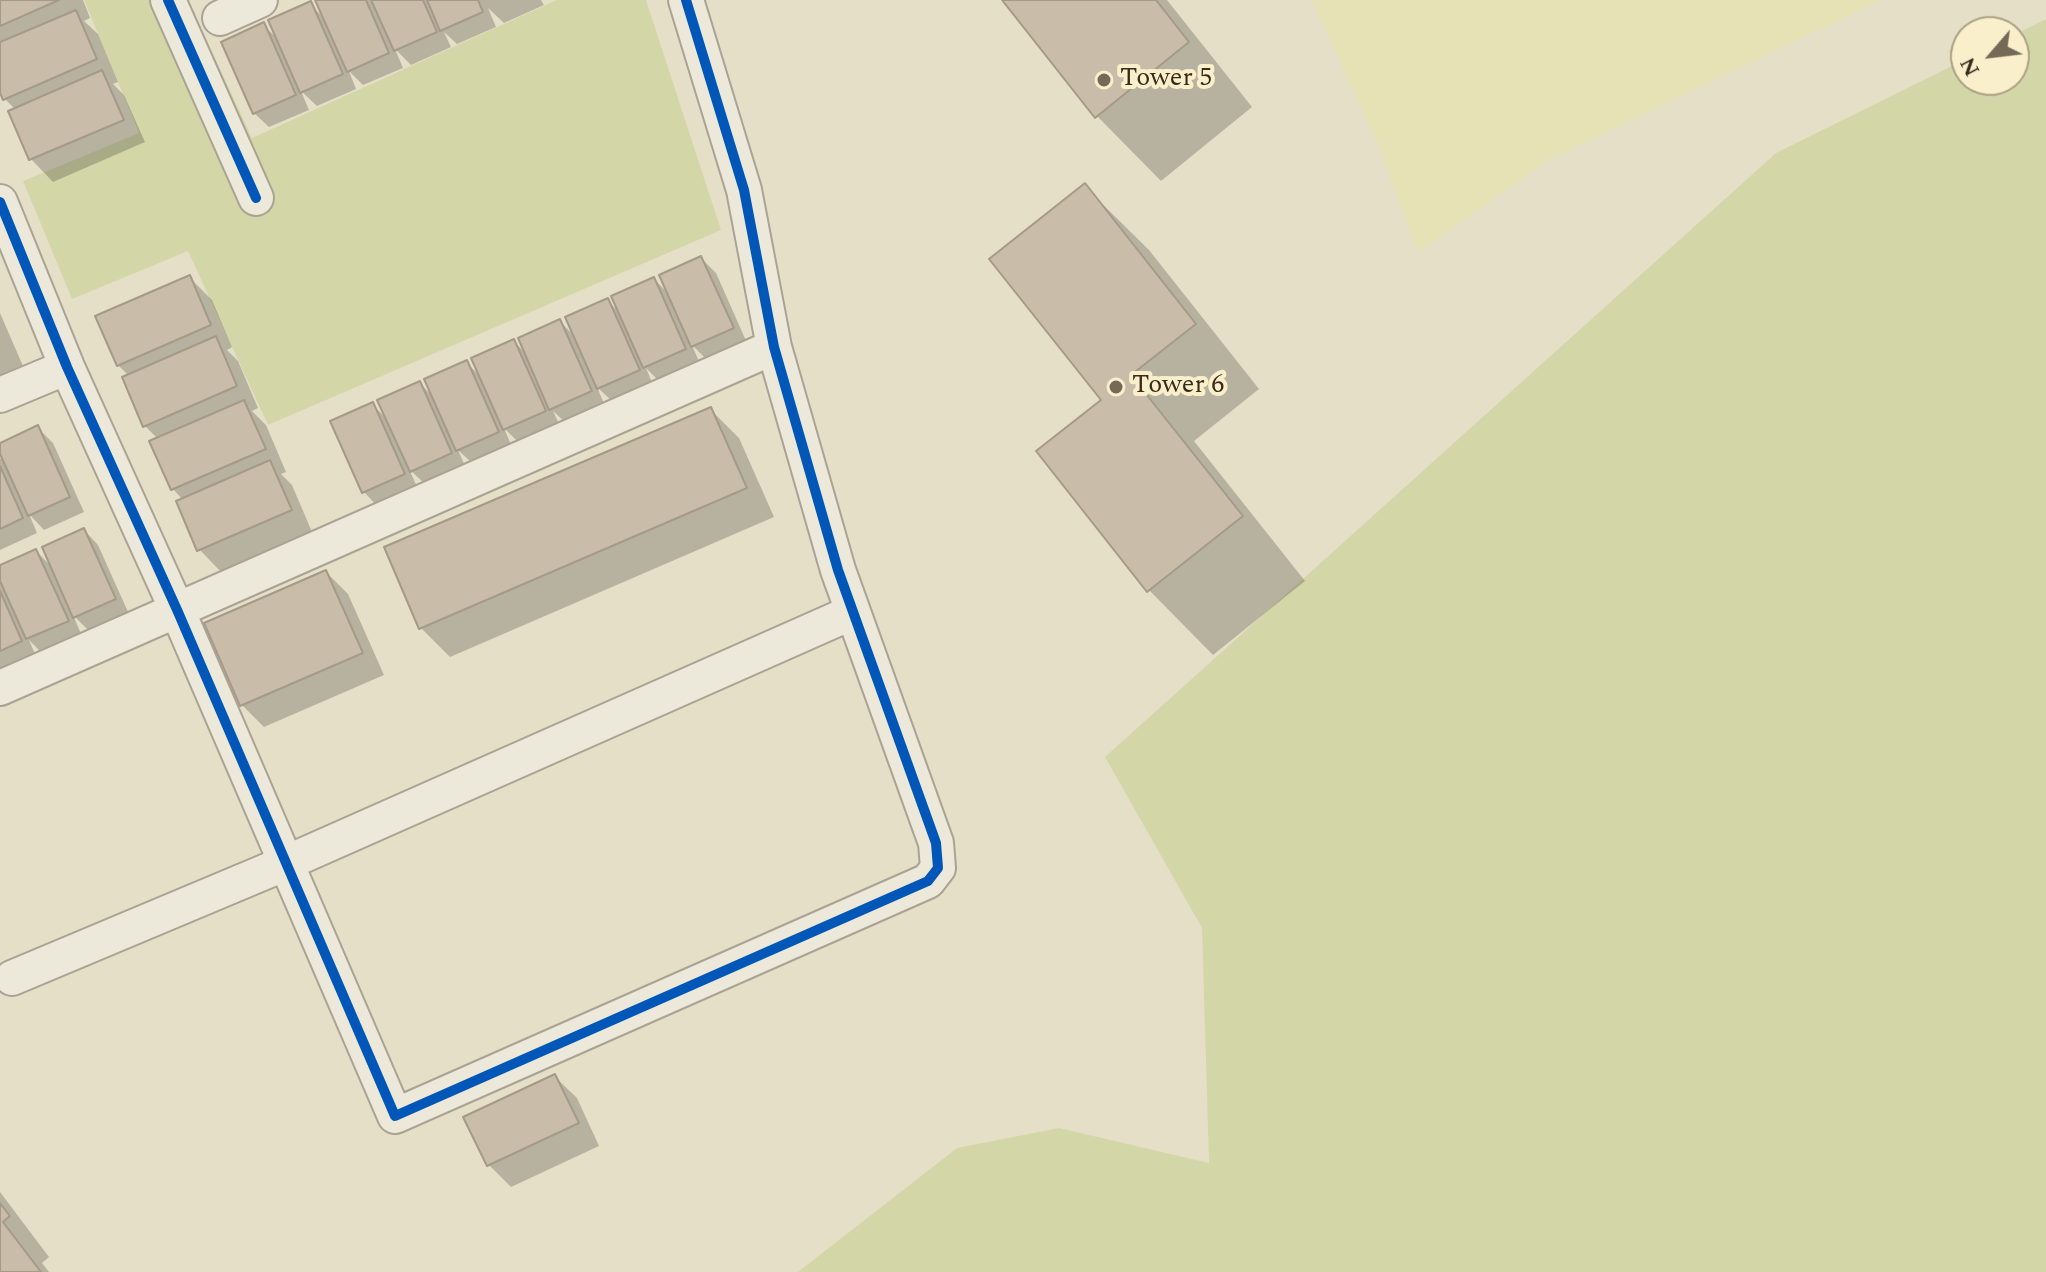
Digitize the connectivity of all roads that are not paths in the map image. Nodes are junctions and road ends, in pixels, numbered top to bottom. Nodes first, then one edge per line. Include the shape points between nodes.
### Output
1 (168, 0) edge
2 (260, 0) edge
3 (686, 0) edge
4 (220, 18) dead end
5 (256, 198) dead end
6 (0, 202) edge
7 (774, 347) junction
8 (67, 367) junction
9 (0, 395) edge
10 (178, 612) junction
11 (853, 612) junction
12 (0, 688) edge
13 (286, 863) junction
14 (12, 978) dead end

1 - 5 street
2 - 4 street
3 - 7 street via 744,190
6 - 8 street
7 - 10 street
7 - 11 street
8 - 9 street
8 - 10 street
10 - 12 street
10 - 13 street
11 - 13 street
11 - 13 street via 936,843 938,868 928,881 395,1116
13 - 14 street

